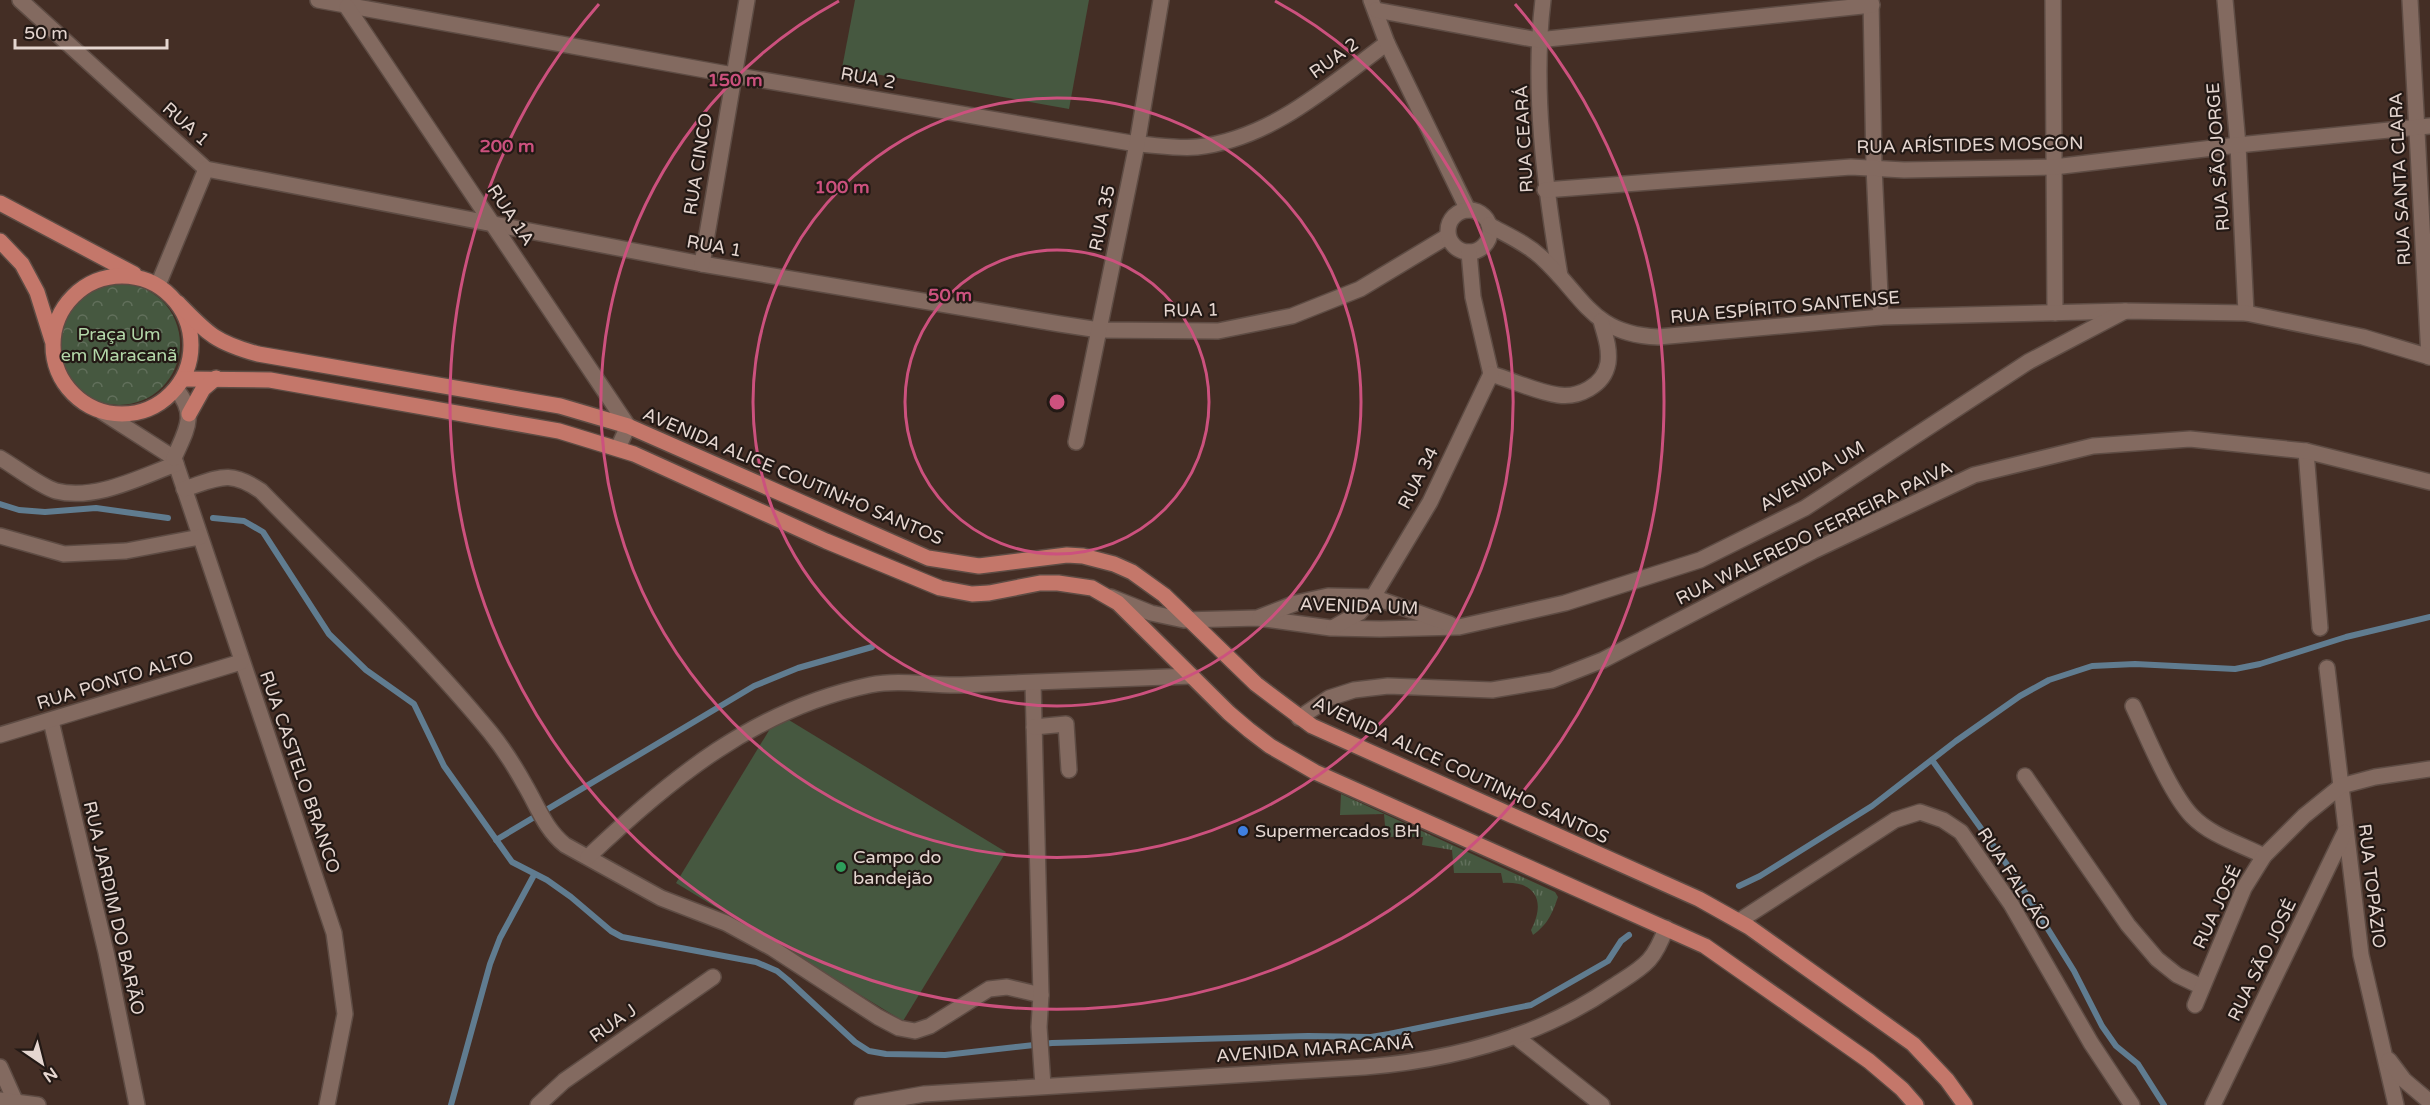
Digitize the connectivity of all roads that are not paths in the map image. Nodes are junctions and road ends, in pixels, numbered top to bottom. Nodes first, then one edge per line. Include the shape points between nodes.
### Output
1 (20, 0) edge
2 (318, 0) edge
3 (747, 0) edge
4 (1161, 0) edge
5 (1543, 0) edge
6 (2053, 0) edge
7 (2225, 0) edge
8 (2410, 0) edge
9 (1871, 2) edge
10 (1373, 5) edge
11 (347, 7) junction
12 (1538, 40) junction
13 (1387, 44) junction
14 (733, 75) junction
15 (2424, 127) edge
16 (1137, 144) junction
17 (2238, 145) junction
18 (1874, 167) junction
19 (2054, 167) junction
20 (206, 168) junction
21 (1545, 190) junction
22 (0, 203) edge
23 (1468, 210) junction
24 (493, 223) junction
25 (1489, 225) junction
26 (1448, 236) junction
27 (0, 241) edge
28 (1469, 252) junction
29 (702, 264) junction
30 (1560, 276) junction
31 (140, 277) junction
32 (158, 285) junction
33 (178, 303) junction
34 (2125, 311) junction
35 (2055, 313) junction
36 (2246, 313) junction
37 (1881, 316) junction
38 (1600, 321) junction
39 (1099, 330) junction
40 (52, 343) junction
41 (2430, 357) edge
42 (1491, 374) junction
43 (216, 378) junction
44 (179, 384) junction
45 (102, 412) junction
46 (189, 414) junction
47 (628, 426) junction
48 (1077, 442) dead end
49 (618, 448) junction
50 (2306, 451) junction
51 (0, 458) edge
52 (175, 461) junction
53 (2430, 482) edge
54 (184, 489) junction
55 (0, 536) edge
56 (200, 537) junction
57 (1105, 595) junction
58 (1373, 597) junction
59 (1257, 618) junction
60 (1192, 620) junction
61 (1459, 627) junction
62 (1331, 628) junction
63 (2320, 628) dead end
64 (241, 662) junction
65 (2327, 668) dead end
66 (1192, 676) junction
67 (1033, 683) junction
68 (2133, 706) dead end
69 (1299, 718) junction
70 (0, 721) edge
71 (51, 721) junction
72 (1034, 727) junction
73 (7, 733) edge
74 (2430, 769) edge
75 (1069, 770) dead end
76 (2025, 776) dead end
77 (2341, 786) junction
78 (2345, 832) junction
79 (2264, 856) junction
80 (588, 857) junction
81 (1739, 921) junction
82 (1666, 928) junction
83 (713, 977) dead end
84 (2202, 987) junction
85 (1041, 995) junction
86 (2195, 1005) dead end
87 (1515, 1036) junction
88 (2386, 1055) junction
89 (0, 1067) edge
90 (1043, 1086) junction
91 (923, 1100) edge
92 (0, 1101) edge
93 (2430, 1102) edge
94 (17, 1104) edge
95 (38, 1105) edge
96 (137, 1105) edge
97 (327, 1105) edge
98 (538, 1105) edge
99 (862, 1105) edge
100 (1602, 1105) edge
101 (1916, 1105) edge
102 (1965, 1105) edge
103 (2132, 1105) edge
104 (2214, 1105) edge
105 (2396, 1105) edge

1 - 20 street, RUA 1
2 - 11 street, RUA 2
3 - 14 street, RUA CINCO
4 - 16 street, RUA 35
5 - 12 street, RUA CEARÁ
6 - 19 street
7 - 17 street, RUA SÃO JORGE
8 - 15 street, RUA SANTA CLARA
9 - 12 street
9 - 18 street
10 - 12 street
10 - 13 street
11 - 14 street, RUA 2
11 - 24 street, RUA 1A
12 - 21 street, RUA CEARÁ
13 - 16 street, RUA 2 via 1292,113 1244,137 1195,147
13 - 23 street
14 - 16 street, RUA 2
14 - 29 street, RUA CINCO
15 - 17 street, RUA ARÍSTIDES MOSCON
15 - 41 street, RUA SANTA CLARA
16 - 39 street, RUA 35
17 - 19 street, RUA ARÍSTIDES MOSCON
17 - 36 street, RUA SÃO JORGE
18 - 19 street, RUA ARÍSTIDES MOSCON
18 - 21 street, RUA ARÍSTIDES MOSCON
18 - 37 street
19 - 35 street
20 - 24 street, RUA 1
20 - 32 street
21 - 30 street, RUA CEARÁ
22 - 31 main road
23 - 25 street via 1485,217
23 - 26 street via 1452,218
24 - 29 street, RUA 1
24 - 47 street, RUA 1A
25 - 28 street via 1486,243
25 - 30 street, RUA ESPÍRITO SANTENSE via 1540,255
26 - 28 street via 1460,250
26 - 39 street, RUA 1 via 1360,289 1292,316 1218,330
27 - 40 main road via 22,264 37,292
28 - 42 street via 1473,297
29 - 39 street, RUA 1
30 - 38 street, RUA ESPÍRITO SANTENSE
31 - 32 main road
31 - 40 main road via 115,276 91,283 71,297 58,318
32 - 33 main road
33 - 44 main road via 190,327 191,354
33 - 47 main road, AVENIDA ALICE COUTINHO SANTOS via 210,335 240,349 560,406
34 - 35 street, RUA ESPÍRITO SANTENSE
34 - 36 street, RUA ESPÍRITO SANTENSE
34 - 61 street, AVENIDA UM via 2028,363 1804,508 1700,560 1565,603
35 - 37 street, RUA ESPÍRITO SANTENSE
36 - 41 street, RUA ESPÍRITO SANTENSE via 2363,337
37 - 38 street, RUA ESPÍRITO SANTENSE via 1658,337 1616,330
38 - 42 street via 1608,345 1608,365 1585,392 1556,395
39 - 48 street, RUA 35
40 - 45 main road via 58,372 75,397
42 - 58 street, RUA 34 via 1430,502
43 - 44 main road
43 - 46 main road via 203,389
43 - 49 main road via 270,380 559,431
44 - 45 main road via 155,406 129,414
44 - 46 street
45 - 52 street
46 - 52 street
47 - 49 street
47 - 60 main road, AVENIDA ALICE COUTINHO SANTOS via 928,558 979,566 1067,555 1098,559 1132,572
49 - 57 main road via 940,588 972,594 1058,583 1077,584
50 - 53 street, RUA WALFREDO FERREIRA PAIVA
50 - 63 street
50 - 69 street, RUA WALFREDO FERREIRA PAIVA via 2179,440 2094,446 1974,475 1813,551 1603,660 1552,680 1492,690 1388,686 1354,690 1329,698
51 - 52 street via 54,491 79,494 106,488
52 - 54 street, RUA CASTELO BRANCO
54 - 56 street, RUA CASTELO BRANCO
54 - 80 street via 223,477 243,479 261,491 492,734 550,831 565,845
55 - 56 street via 64,554 126,551
56 - 64 street, RUA CASTELO BRANCO
57 - 60 street, AVENIDA UM via 1151,613
57 - 66 main road via 1118,603
58 - 59 street, AVENIDA UM via 1328,596
58 - 61 street, AVENIDA UM
58 - 62 street, RUA 34 via 1350,620
59 - 60 street, AVENIDA UM
59 - 62 street, AVENIDA UM
60 - 69 main road, AVENIDA ALICE COUTINHO SANTOS via 1256,684
61 - 62 street, AVENIDA UM
64 - 71 street, RUA PONTO ALTO
64 - 97 street, RUA CASTELO BRANCO via 334,933 345,1014
65 - 77 street, RUA TOPÁZIO
66 - 67 street
66 - 82 main road via 1249,730 1315,772
67 - 72 street
67 - 80 street via 891,682 790,709 691,768
68 - 79 street via 2177,796 2191,816
69 - 81 main road, AVENIDA ALICE COUTINHO SANTOS via 1332,737 1699,899
70 - 73 street
71 - 73 street, RUA PONTO ALTO
71 - 96 street, RUA JARDIM DO BARÃO via 106,952
72 - 75 street via 1066,724
72 - 85 street
74 - 77 street
76 - 84 street via 2128,925 2163,964
77 - 78 street, RUA TOPÁZIO
77 - 79 street, RUA JOSÉ
78 - 88 street, RUA TOPÁZIO via 2361,955
78 - 104 street, RUA SÃO JOSÉ
79 - 84 street, RUA JOSÉ via 2244,888
80 - 85 street via 661,898 726,923 772,948 899,1028 915,1031 930,1026 989,989 1006,987
81 - 102 main road, AVENIDA ALICE COUTINHO SANTOS via 1912,1044
81 - 103 street, RUA FALCÃO via 1895,820 1920,812 1943,820 1962,832 2011,904 2091,1043
82 - 87 street, AVENIDA MARACANÃ via 1648,962 1630,975 1581,1006
82 - 101 main road via 1705,946 1753,978 1878,1068
83 - 98 street, RUA J via 564,1081
84 - 86 street, RUA JOSÉ
85 - 90 street
87 - 90 street, AVENIDA MARACANÃ via 1473,1050 1401,1064
87 - 100 street
88 - 93 street via 2404,1080
88 - 105 street, RUA TOPÁZIO
89 - 94 street
90 - 91 street, AVENIDA MARACANÃ
91 - 99 street, AVENIDA MARACANÃ
92 - 94 street
94 - 95 street

